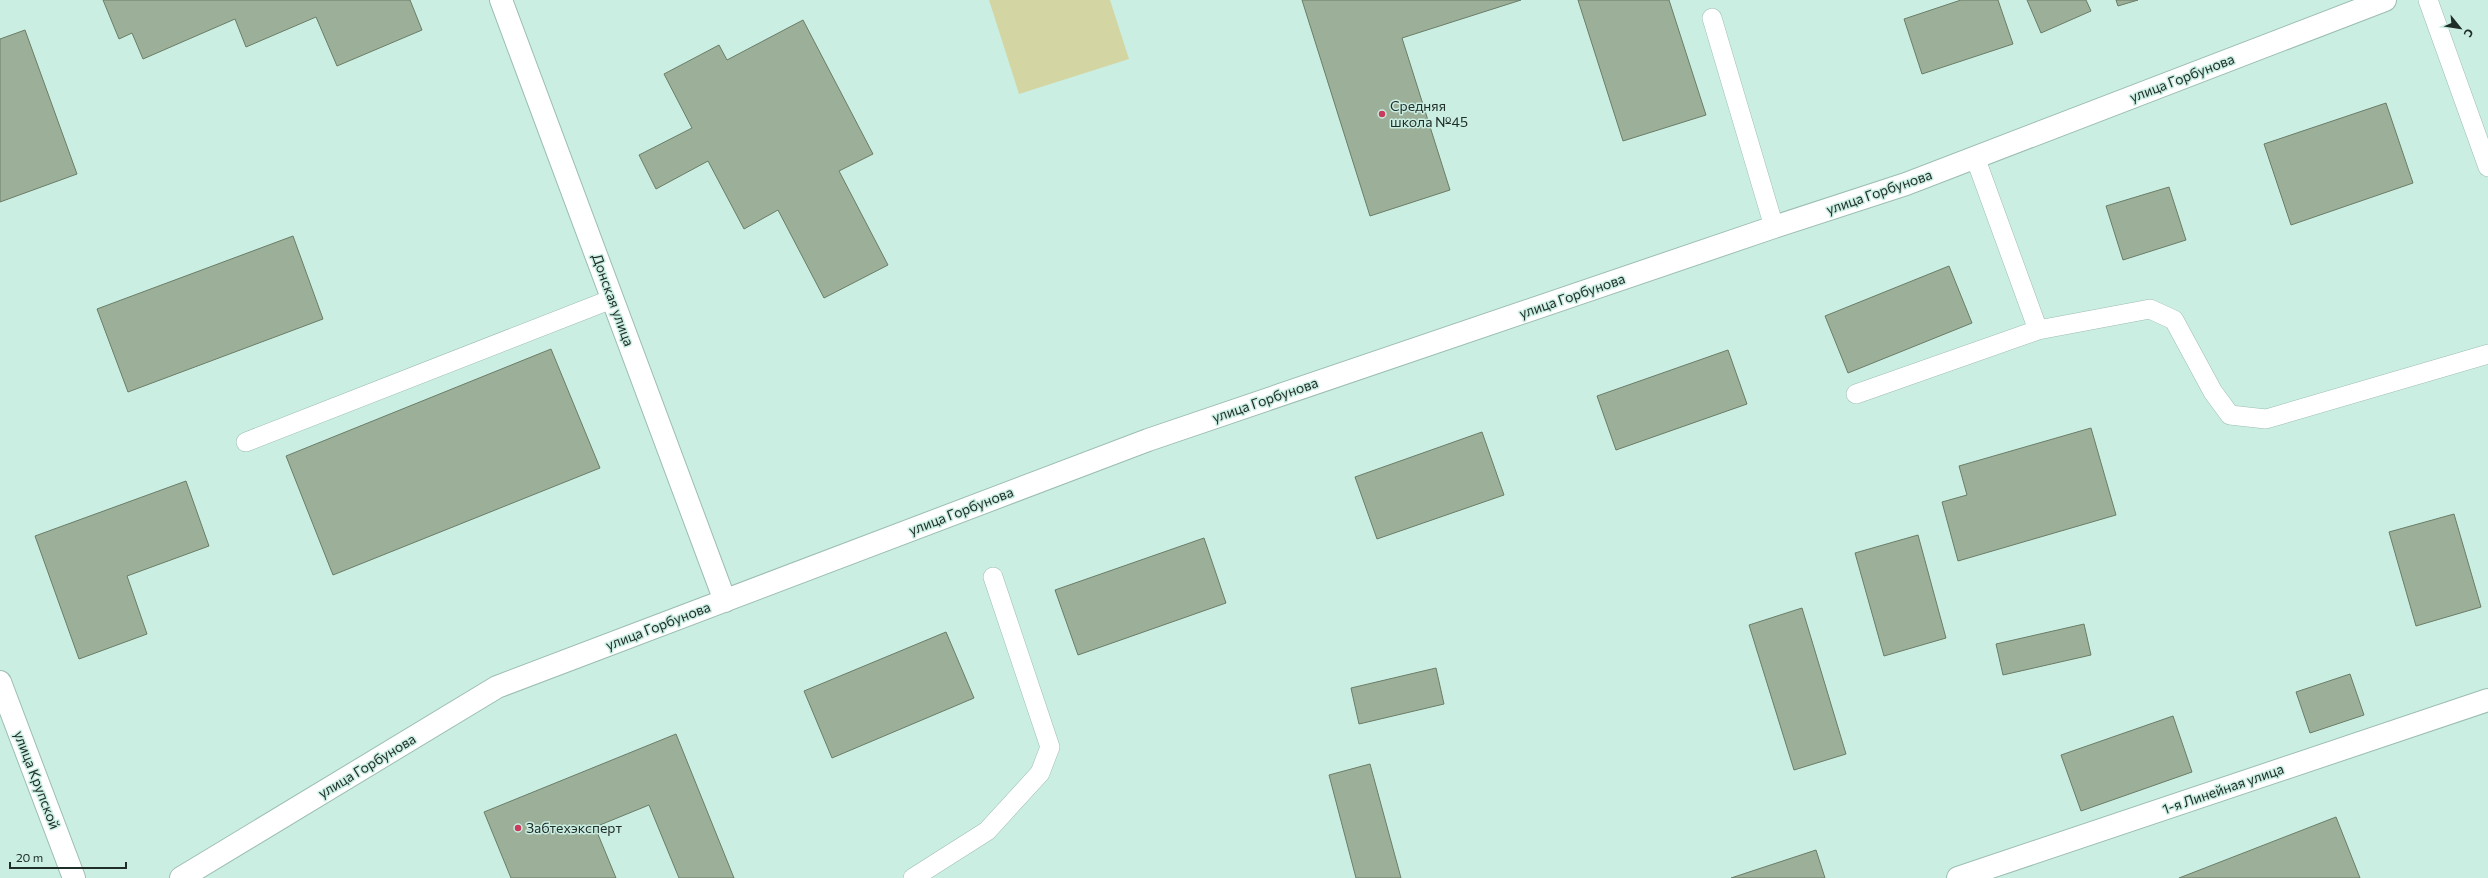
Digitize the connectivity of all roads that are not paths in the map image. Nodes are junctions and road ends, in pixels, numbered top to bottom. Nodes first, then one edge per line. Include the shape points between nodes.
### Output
1 (501, 0) edge
2 (2385, 0) edge
3 (2428, 0) edge
4 (1712, 18) dead end
5 (1975, 157) junction
6 (2488, 167) edge
7 (1774, 227) junction
8 (612, 299) junction
9 (2038, 330) junction
10 (2488, 354) edge
11 (1856, 394) dead end
12 (246, 442) dead end
13 (993, 577) dead end
14 (725, 601) junction
15 (0, 682) edge
16 (2488, 700) edge
17 (74, 878) edge
18 (181, 878) edge
19 (913, 878) edge
20 (1958, 878) edge

1 - 8 street, Донская улица
2 - 5 street, улица Горбунова
3 - 6 lane
4 - 7 lane
5 - 7 street, улица Горбунова via 1906,184
5 - 9 lane
7 - 14 street, улица Горбунова via 1148,440
8 - 12 lane
8 - 14 street, Донская улица
9 - 10 lane via 2150,309 2174,320 2213,392 2230,415 2266,419
9 - 11 lane
13 - 19 lane via 1050,747 1040,774 987,831
14 - 18 street, улица Горбунова via 497,687
15 - 17 street, улица Крупской
16 - 20 street, 1-я Линейная улица

